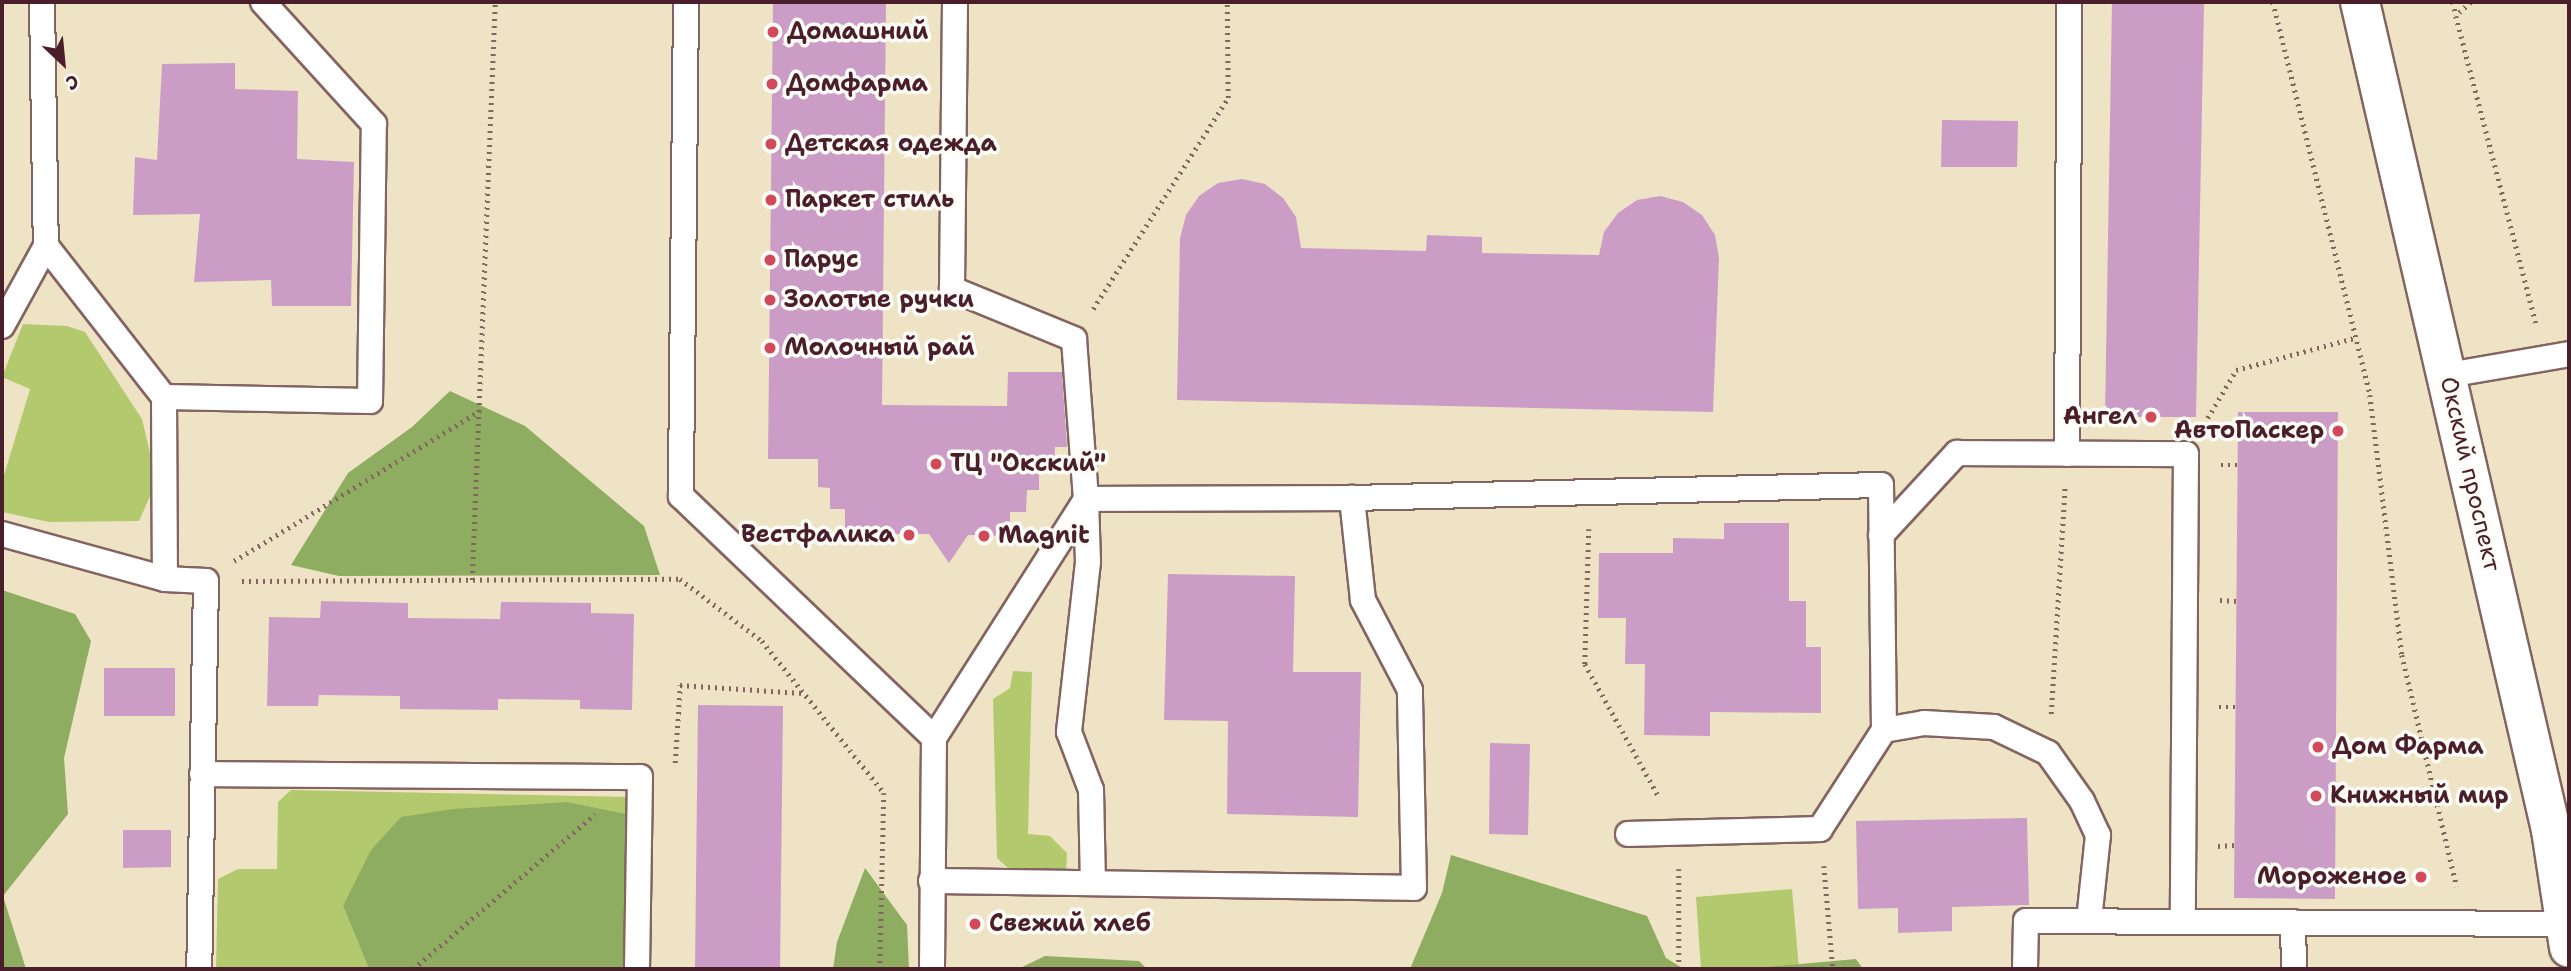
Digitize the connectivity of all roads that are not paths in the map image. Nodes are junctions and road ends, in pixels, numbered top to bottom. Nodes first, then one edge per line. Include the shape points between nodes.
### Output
1 (42, 2) edge
2 (263, 2) edge
3 (686, 2) edge
4 (955, 2) edge
5 (2069, 2) edge
6 (2360, 2) edge
7 (46, 246) junction
8 (2, 327) edge
9 (2564, 355) edge
10 (2448, 375) junction
11 (164, 397) junction
12 (2067, 454) junction
13 (1352, 498) junction
14 (1086, 499) junction
15 (2, 534) edge
16 (1881, 535) junction
17 (164, 579) junction
18 (1884, 730) junction
19 (934, 738) junction
20 (202, 774) junction
21 (2560, 829) edge
22 (1628, 834) dead end
23 (931, 881) junction
24 (1093, 883) junction
25 (2089, 921) junction
26 (2183, 922) junction
27 (2293, 922) junction
28 (2568, 936) edge
29 (199, 969) edge
30 (637, 969) edge
31 (932, 969) edge
32 (2025, 969) edge
33 (2294, 969) edge

1 - 7 lane
2 - 11 lane via 374,124 370,401
3 - 19 lane via 681,496
4 - 14 lane via 952,289 1074,339
5 - 12 lane
6 - 10 main road, Окский проспект
7 - 8 lane
7 - 11 lane
9 - 10 lane
10 - 21 main road, Окский проспект
11 - 17 lane
12 - 16 lane via 1957,453
12 - 26 lane via 2186,454
13 - 14 lane
13 - 16 lane via 1881,485
13 - 24 lane via 1363,600 1410,690 1414,888
14 - 19 lane
14 - 24 lane via 1088,562 1069,732 1091,790
15 - 17 lane
16 - 18 lane
17 - 20 lane via 206,581
18 - 22 lane via 1820,829
18 - 25 lane via 1924,723 1994,727 2048,753 2082,801 2098,835
19 - 23 lane
20 - 29 lane
20 - 30 lane via 640,777
21 - 28 main road, Окский проспект
23 - 24 lane
23 - 31 lane
25 - 26 lane
25 - 32 lane via 2026,921
26 - 27 lane
27 - 28 lane via 2466,923
27 - 33 lane

